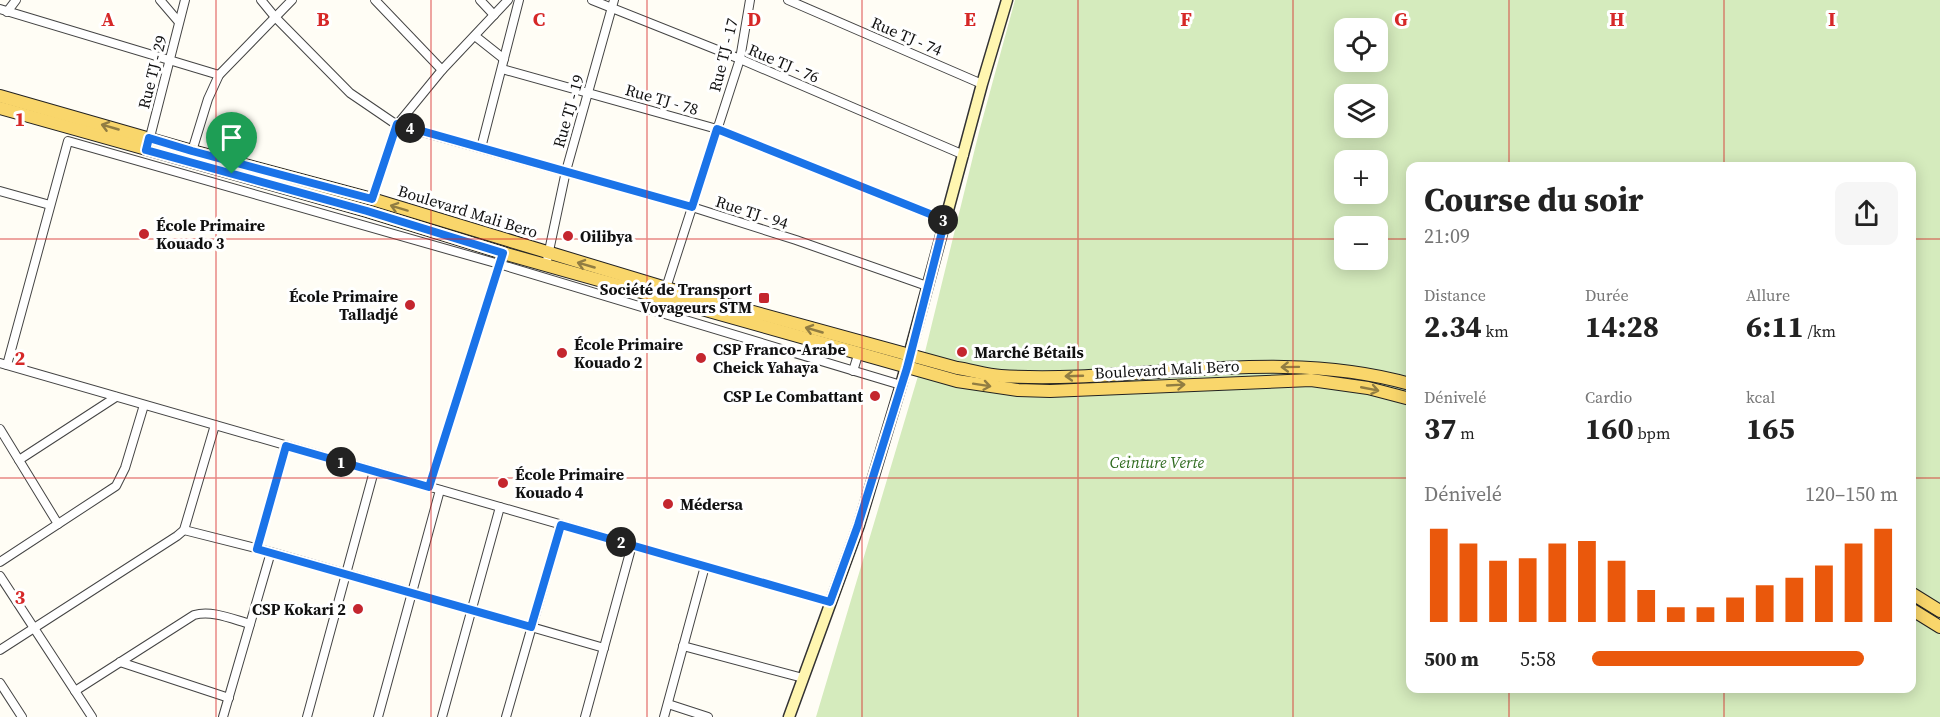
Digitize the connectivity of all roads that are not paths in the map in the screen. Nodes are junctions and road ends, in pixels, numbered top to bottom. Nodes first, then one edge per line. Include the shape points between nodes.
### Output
1 (16, 0) edge
2 (160, 0) edge
3 (185, 0) edge
4 (261, 0) edge
5 (292, 0) edge
6 (375, 0) edge
7 (480, 0) edge
8 (508, 0) edge
9 (519, 0) edge
10 (592, 0) edge
11 (750, 0) edge
12 (788, 0) edge
13 (1007, 0) edge
14 (613, 4) edge
15 (4, 11) edge
16 (494, 15) junction
17 (275, 17) junction
18 (178, 21) junction
19 (475, 36) junction
20 (168, 59) junction
21 (504, 59) junction
22 (740, 59) junction
23 (502, 69) junction
24 (442, 70) junction
25 (219, 75) junction
26 (982, 84) junction
27 (587, 92) junction
28 (0, 96) edge
29 (0, 108) edge
30 (397, 124) junction
31 (717, 129) junction
32 (148, 144) junction
33 (481, 148) junction
34 (192, 151) junction
35 (164, 155) junction
36 (964, 155) junction
37 (160, 168) junction
38 (566, 171) junction
39 (0, 191) edge
40 (372, 199) junction
41 (50, 205) junction
42 (692, 207) junction
43 (945, 220) junction
44 (501, 258) junction
45 (547, 259) junction
46 (927, 286) junction
47 (666, 288) junction
48 (858, 355) junction
49 (887, 357) junction
50 (908, 362) junction
51 (4, 364) edge
52 (926, 367) junction
53 (853, 371) junction
54 (1406, 383) edge
55 (901, 385) junction
56 (116, 397) junction
57 (1406, 398) edge
58 (144, 405) junction
59 (215, 425) junction
60 (0, 429) edge
61 (286, 446) junction
62 (19, 460) junction
63 (374, 471) junction
64 (429, 487) junction
65 (440, 490) junction
66 (500, 507) junction
67 (58, 524) junction
68 (561, 525) junction
69 (184, 530) junction
70 (632, 545) junction
71 (257, 549) junction
72 (271, 552) junction
73 (0, 562) edge
74 (705, 566) junction
75 (347, 574) junction
76 (0, 576) edge
77 (411, 593) junction
78 (1916, 596) edge
79 (830, 602) junction
80 (473, 611) junction
81 (1940, 611) edge
82 (1916, 612) edge
83 (250, 624) junction
84 (531, 627) junction
85 (1940, 627) edge
86 (34, 629) junction
87 (683, 646) junction
88 (604, 648) junction
89 (0, 650) edge
90 (120, 662) junction
91 (803, 678) junction
92 (0, 683) edge
93 (75, 691) junction
94 (229, 698) junction
95 (668, 704) junction
96 (22, 717) edge
97 (92, 717) edge
98 (223, 717) edge
99 (307, 717) edge
100 (378, 717) edge
101 (442, 717) edge
102 (506, 717) edge
103 (585, 717) edge
104 (664, 717) edge
105 (708, 717) edge
106 (789, 717) edge

1 - 15 street
2 - 18 street
3 - 18 street, Rue TJ - 29
4 - 17 street, Rue TJ - 94
5 - 17 street
6 - 24 street
7 - 16 street
8 - 16 street
9 - 21 street
10 - 14 street, Rue TJ - 76
11 - 22 street, Rue TJ - 17
12 - 26 street, Rue TJ - 74
13 - 26 street
14 - 22 street, Rue TJ - 76
14 - 27 street, Rue TJ - 19
15 - 20 street
16 - 19 street
17 - 25 street
17 - 30 street, Rue TJ - 94 via 350,93
18 - 20 street, Rue TJ - 29
19 - 21 street
19 - 24 street
20 - 25 street
20 - 32 street, Rue TJ - 29
21 - 23 street
22 - 31 street, Rue TJ - 17
22 - 36 street, Rue TJ - 76
23 - 27 street, Rue TJ - 78
23 - 33 street
24 - 30 street
25 - 34 street
26 - 36 street
27 - 31 street, Rue TJ - 78
27 - 38 street, Rue TJ - 19
32 -> 28 main road, Boulevard Mali Bero
29 - 32 main road, Boulevard Mali Bero
30 - 33 street, Rue TJ - 94
30 - 40 street
31 - 42 street, Rue TJ - 17
31 - 43 street, Rue TJ - 78
32 - 34 main road, Boulevard Mali Bero
32 - 35 main road, Boulevard Mali Bero
33 - 38 street, Rue TJ - 94
34 - 40 main road, Boulevard Mali Bero
35 - 37 street
35 - 44 main road, Boulevard Mali Bero via 367,211
36 - 43 street
37 - 41 street via 68,141
37 - 44 street
38 - 42 street, Rue TJ - 94
38 - 45 street, Rue TJ - 19
39 - 41 street
45 -> 40 main road, Boulevard Mali Bero
41 - 51 street
42 - 46 street, Rue TJ - 94
42 - 47 street, Rue TJ - 17
43 - 46 street
44 - 45 main road, Boulevard Mali Bero
44 - 53 street
44 - 64 street
47 -> 45 main road, Boulevard Mali Bero
45 - 48 main road, Boulevard Mali Bero
46 - 50 street
49 -> 47 main road, Boulevard Mali Bero
48 - 49 main road, Boulevard Mali Bero
48 - 53 street
49 - 50 main road
50 - 52 main road
50 - 55 street
51 - 56 street
54 -> 52 main road, Boulevard Mali Bero via 1369,373 1300,367 1092,376 999,376
52 -> 57 main road, Boulevard Mali Bero via 957,381 1018,390 1311,380
53 - 55 street
55 - 79 street
56 - 58 street
56 - 62 street
58 - 59 street
58 - 67 street via 116,486
59 - 61 street
59 - 69 street
60 - 62 street
61 - 63 street
61 - 71 street
62 - 67 street
63 - 64 street
63 - 75 street
64 - 65 street
65 - 66 street
65 - 77 street
66 - 68 street
66 - 80 street
67 - 73 street
68 - 70 street
68 - 84 street
69 - 71 street
69 - 86 street
70 - 74 street
70 - 88 street
71 - 72 street
72 - 75 street
72 - 83 street
74 - 79 street
74 - 87 street
75 - 77 street
75 - 99 street
76 - 86 street
77 - 80 street
77 - 100 street
78 - 81 main road
79 - 91 street
80 - 84 street
80 - 101 street
82 - 85 main road
83 - 90 street via 202,612
83 - 94 street
84 - 88 street
84 - 102 street
86 - 89 street
86 - 93 street
87 - 91 street
87 - 95 street
88 - 103 street
90 - 93 street
90 - 94 street
91 - 106 street
92 - 96 street
93 - 97 street
94 - 98 street
95 - 104 street
95 - 105 street

